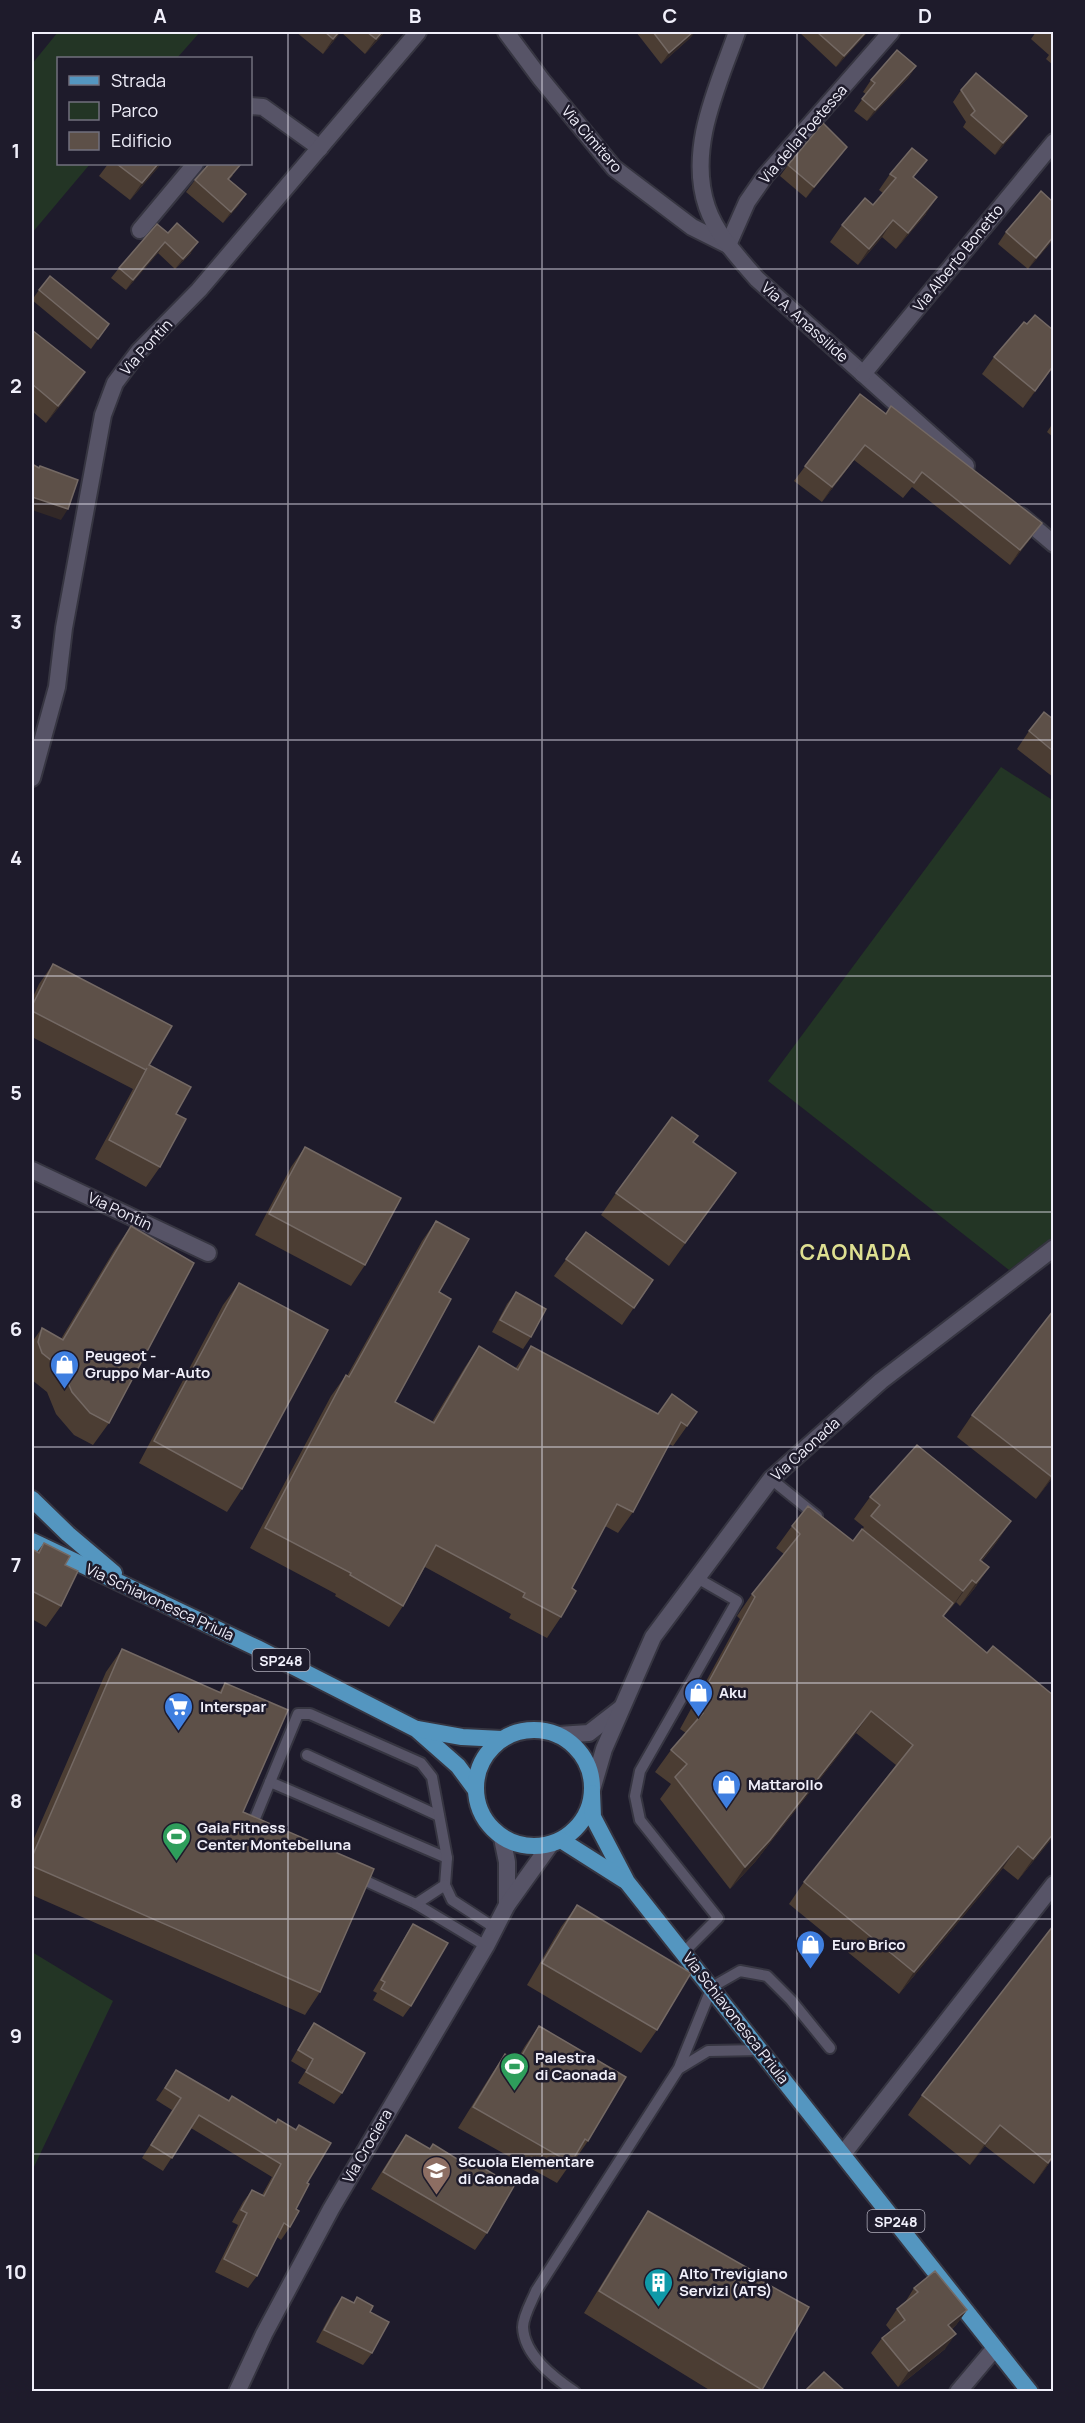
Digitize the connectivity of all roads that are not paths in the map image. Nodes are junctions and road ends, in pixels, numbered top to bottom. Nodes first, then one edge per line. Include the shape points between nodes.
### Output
1 (418, 32) edge
2 (506, 32) edge
3 (737, 32) edge
4 (891, 32) edge
5 (252, 106) edge
6 (1053, 142) edge
7 (320, 148) junction
8 (194, 165) edge
9 (140, 231) dead end
10 (728, 245) junction
11 (863, 374) junction
12 (976, 475) edge
13 (1010, 506) edge
14 (1053, 544) edge
15 (32, 778) edge
16 (32, 1170) edge
17 (1053, 1248) edge
18 (208, 1253) dead end
19 (771, 1479) junction
20 (32, 1499) edge
21 (826, 1524) edge
22 (32, 1541) edge
23 (697, 1578) junction
24 (144, 1594) junction
25 (620, 1708) junction
26 (417, 1729) junction
27 (558, 1735) junction
28 (502, 1739) junction
29 (307, 1755) dead end
30 (270, 1782) junction
31 (475, 1789) junction
32 (592, 1791) junction
33 (439, 1816) junction
34 (261, 1833) edge
35 (502, 1838) junction
36 (556, 1843) junction
37 (447, 1858) junction
38 (344, 1871) edge
39 (627, 1882) junction
40 (1053, 1884) edge
41 (445, 1885) junction
42 (416, 1904) junction
43 (507, 1905) junction
44 (495, 1928) junction
45 (486, 1946) junction
46 (684, 1952) junction
47 (712, 1987) junction
48 (830, 2048) dead end
49 (762, 2050) junction
50 (679, 2068) junction
51 (843, 2154) junction
52 (995, 2348) junction
53 (237, 2391) edge
54 (575, 2391) edge
55 (958, 2391) edge
56 (1030, 2391) edge

1 - 7 street, Via Pontin
2 - 10 street, Via Cimitero via 614,168 692,227
3 - 10 street, Via A. Anassilide via 707,119 700,159 707,208
4 - 10 street, Via della Poetessa via 765,176 747,202
5 - 7 street via 263,107
6 - 11 street, Via Alberto Bonetto
7 - 15 street, Via Pontin via 115,383 103,415 57,687
8 - 9 street
10 - 11 street, Via A. Anassilide via 757,279
11 - 12 street, Via A. Anassilide
13 - 14 street
16 - 18 street, Via Pontin
17 - 19 street, Via Caonada via 881,1381
19 - 21 lane
19 - 23 street, Via Caonada
20 - 24 main road via 88,1552
22 - 24 main road, Via Schiavonesca Priula / SP248
23 - 25 street, Via Caonada via 653,1637
23 - 46 lane via 737,1601 640,1771 635,1796 640,1821 718,1918
24 - 26 main road, Via Schiavonesca Priula / SP248
25 - 27 street, Via Caonada via 589,1733
25 - 32 street, Via Caonada
26 - 28 main road, Via Schiavonesca Priula / SP248
26 - 31 main road, Via Schiavonesca Priula / SP248 via 458,1766
27 - 28 main road via 525,1730
27 - 32 main road via 583,1757
28 - 31 main road via 479,1766
29 - 33 lane
30 - 33 lane via 298,1714 310,1714 421,1763 432,1777
30 - 34 lane via 250,1828
30 - 37 lane
31 - 35 main road via 484,1819
32 - 36 main road via 589,1809 579,1825
32 - 39 main road, Via Schiavonesca Priula / SP248 via 593,1817
33 - 37 lane
35 - 36 main road via 518,1845
35 - 43 street, Via Crociera via 507,1862
36 - 39 main road, Via Schiavonesca Priula / SP248
36 - 43 street, Via Crociera
37 - 41 lane
38 - 42 lane
39 - 46 main road, Via Schiavonesca Priula / SP248
40 - 51 street
41 - 42 lane
41 - 44 lane via 452,1900
42 - 45 lane
43 - 44 street, Via Crociera
44 - 45 street, Via Crociera
45 - 53 street, Via Crociera via 331,2209
46 - 47 main road, Via Schiavonesca Priula / SP248
47 - 48 lane via 740,1971 767,1976
47 - 49 main road, Via Schiavonesca Priula / SP248
47 - 50 lane
49 - 50 lane via 708,2051
49 - 51 main road, Via Schiavonesca Priula / SP248
50 - 54 lane via 536,2291 523,2325 527,2348 559,2381
51 - 52 main road, Via Schiavonesca Priula / SP248
52 - 55 street
52 - 56 main road, Via Schiavonesca Priula / SP248

